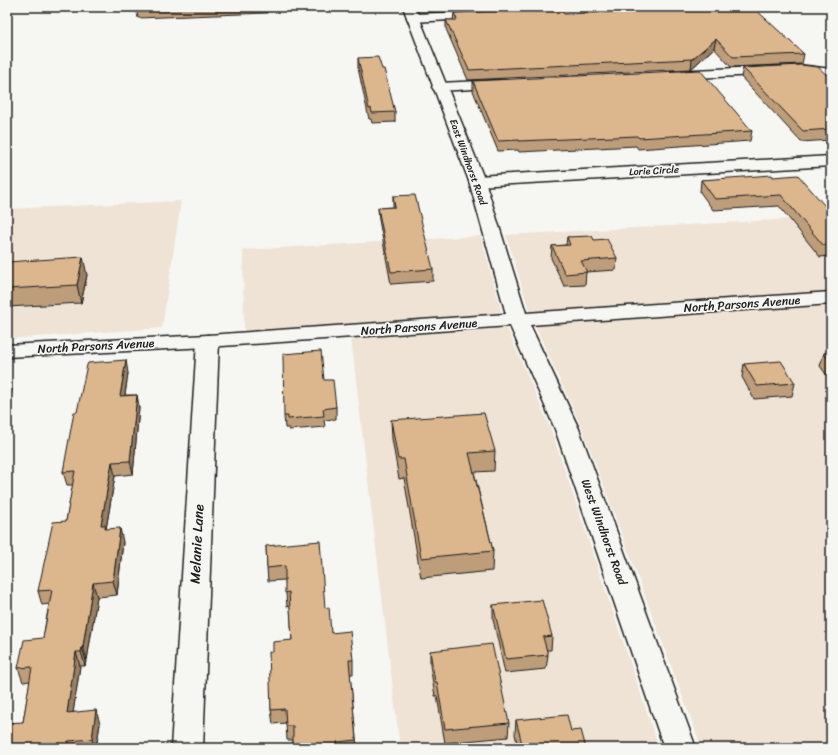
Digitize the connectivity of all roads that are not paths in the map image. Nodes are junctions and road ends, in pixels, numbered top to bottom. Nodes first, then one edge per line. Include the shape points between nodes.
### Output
1 (669, 7) edge
2 (588, 9) edge
3 (411, 12) edge
4 (521, 13) edge
5 (498, 14) edge
6 (831, 73) edge
7 (658, 76) edge
8 (517, 83) edge
9 (439, 87) junction
10 (831, 161) edge
11 (477, 181) junction
12 (831, 298) edge
13 (518, 320) junction
14 (208, 341) junction
15 (7, 351) edge
16 (187, 748) edge
17 (680, 748) edge

1 - 2 street
2 - 4 street
3 - 5 street
3 - 9 street, East Windhorst Road
6 - 7 street via 799,69
8 - 9 street
9 - 11 street, East Windhorst Road
10 - 11 street, Lorie Circle
11 - 13 street, East Windhorst Road
12 - 13 street, North Parsons Avenue
13 - 14 street, North Parsons Avenue
13 - 17 street, West Windhorst Road via 567,429
14 - 15 street, North Parsons Avenue
14 - 16 street, Melanie Lane

